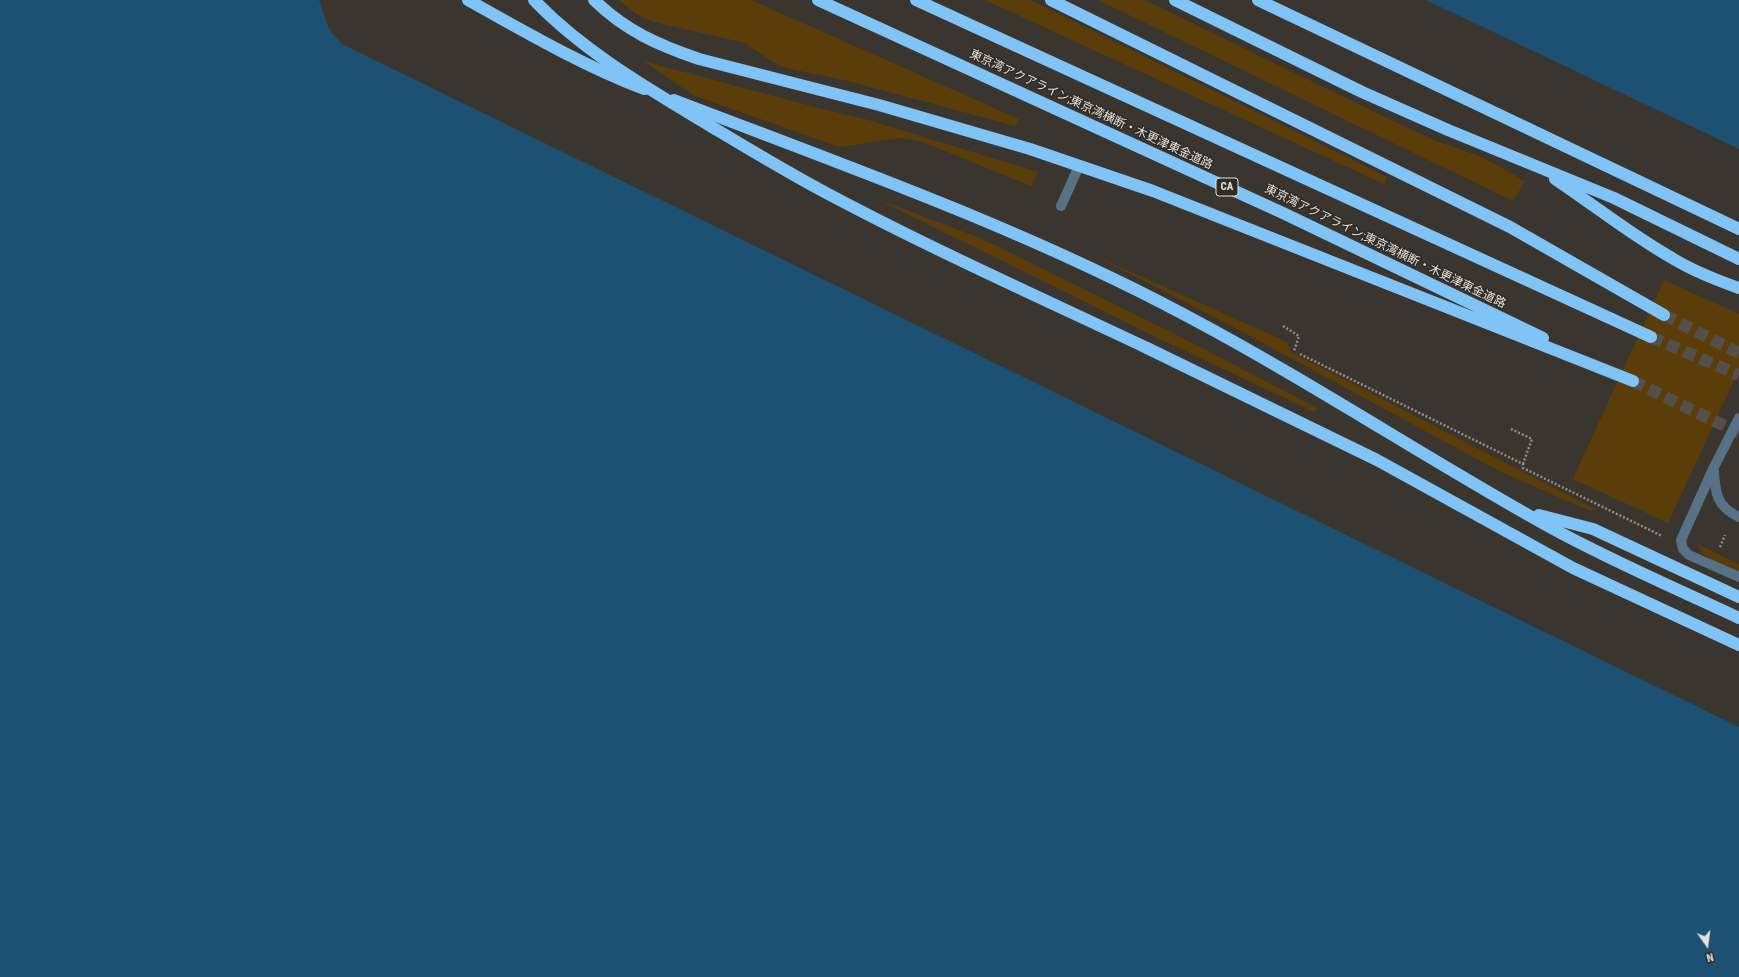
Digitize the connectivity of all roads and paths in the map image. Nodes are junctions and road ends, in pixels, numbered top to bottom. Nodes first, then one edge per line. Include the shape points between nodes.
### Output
1 (468, 0) edge
2 (534, 0) edge
3 (594, 0) edge
4 (818, 0) edge
5 (916, 0) edge
6 (1051, 0) edge
7 (1175, 0) edge
8 (1258, 0) edge
9 (1528, 162) junction
10 (1079, 166) junction
11 (1061, 206) dead end
12 (1739, 229) edge
13 (1739, 259) edge
14 (1739, 288) edge
15 (1664, 315) tunnel mouth
16 (1283, 326) dead end
17 (1651, 337) tunnel mouth
18 (1739, 418) edge
19 (1510, 429) dead end
20 (1523, 464) junction
21 (1713, 469) junction
22 (1524, 511) junction
23 (1739, 517) edge
24 (1725, 535) dead end
25 (1665, 538) dead end
26 (1726, 549) dead end
27 (1739, 578) edge
28 (1739, 597) edge
29 (1739, 618) edge
30 (1739, 645) edge

1 - 22 highway via 610,76 900,186 1048,248 1190,318 1306,381
2 - 30 highway, bridge via 580,40 640,83 829,195 1378,460 1573,568
3 - 10 highway via 628,28 681,53 879,105
4 - 10 highway, 東京湾アクアライン;東京湾横断・木更津東金道路 / CA via 1285,214 1633,382 1153,191
5 - 17 highway
6 - 15 highway via 1510,227
7 - 9 highway via 1368,95
8 - 12 highway
9 - 13 highway via 1614,198
9 - 14 highway via 1673,259
10 - 11 lane
16 - 20 path via 1299,336 1293,350
18 - 21 lane
19 - 20 path via 1532,439
20 - 25 path via 1523,468
21 - 23 lane via 1714,489 1720,503
21 - 27 lane via 1684,532 1683,549 1689,555
22 - 28 highway via 1593,529
22 - 29 highway via 1586,545
24 - 26 path via 1719,546

